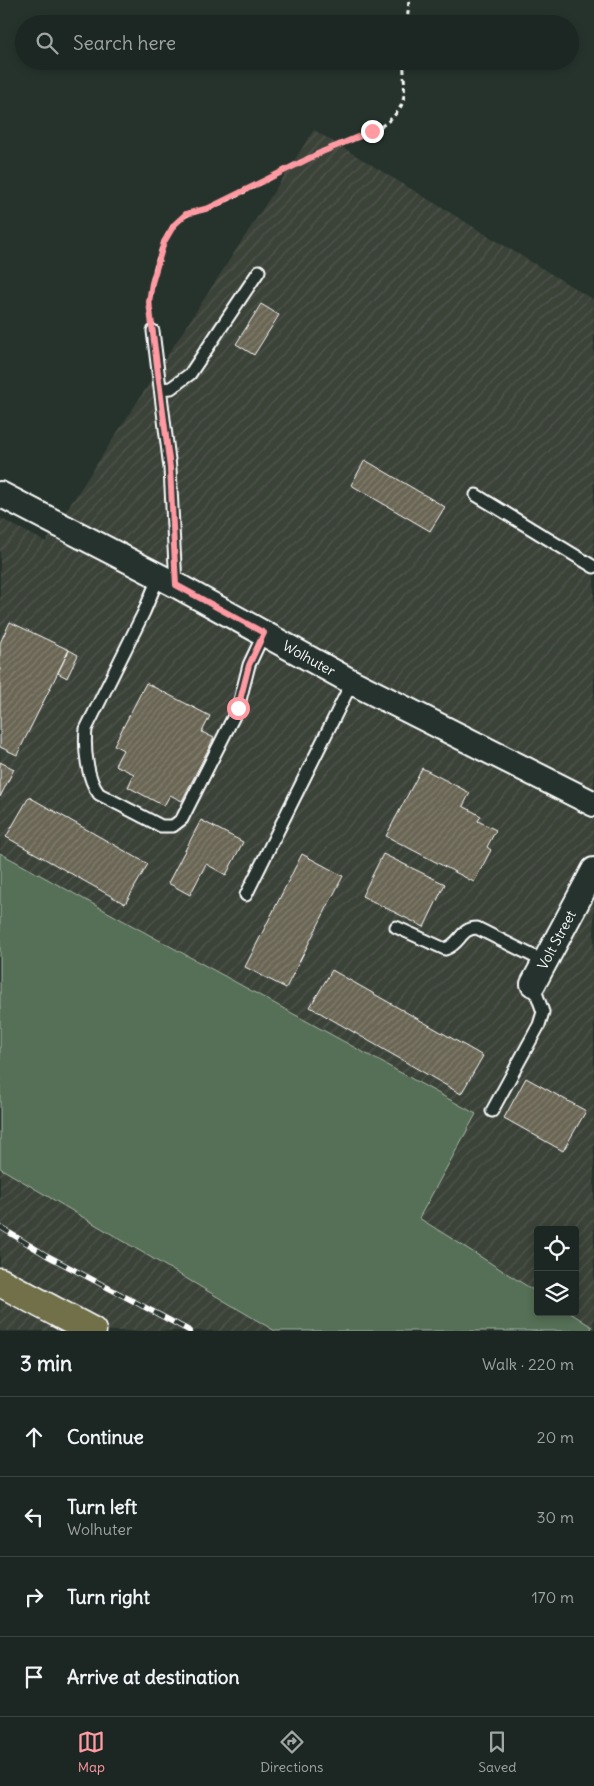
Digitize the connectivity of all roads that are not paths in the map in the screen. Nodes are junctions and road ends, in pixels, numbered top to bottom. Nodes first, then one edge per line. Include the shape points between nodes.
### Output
1 (260, 271) dead end
2 (153, 331) road end
3 (160, 389) junction
4 (0, 494) edge
5 (476, 495) dead end
6 (594, 567) edge
7 (168, 580) junction
8 (264, 633) junction
9 (352, 682) junction
10 (594, 804) edge
11 (594, 870) edge
12 (246, 895) dead end
13 (396, 927) dead end
14 (545, 962) junction
15 (533, 984) joint
16 (492, 1111) dead end
17 (0, 1282) edge
18 (92, 1331) edge

1 - 3 lane via 190,374 171,388
2 - 3 lane
3 - 7 lane via 170,468
4 - 7 street, Wolhuter
5 - 6 lane
7 - 8 street, Wolhuter
7 - 8 lane via 144,612 86,729 93,786 100,794 161,826 173,826 182,819 238,708 249,665
8 - 9 street, Wolhuter
9 - 10 street, Wolhuter
9 - 12 lane
11 - 14 street, Volt Street
13 - 14 lane via 445,949 455,946 469,928 477,928
14 - 15 street, Volt Street
15 - 16 lane via 543,1012 540,1026
17 - 18 main road

